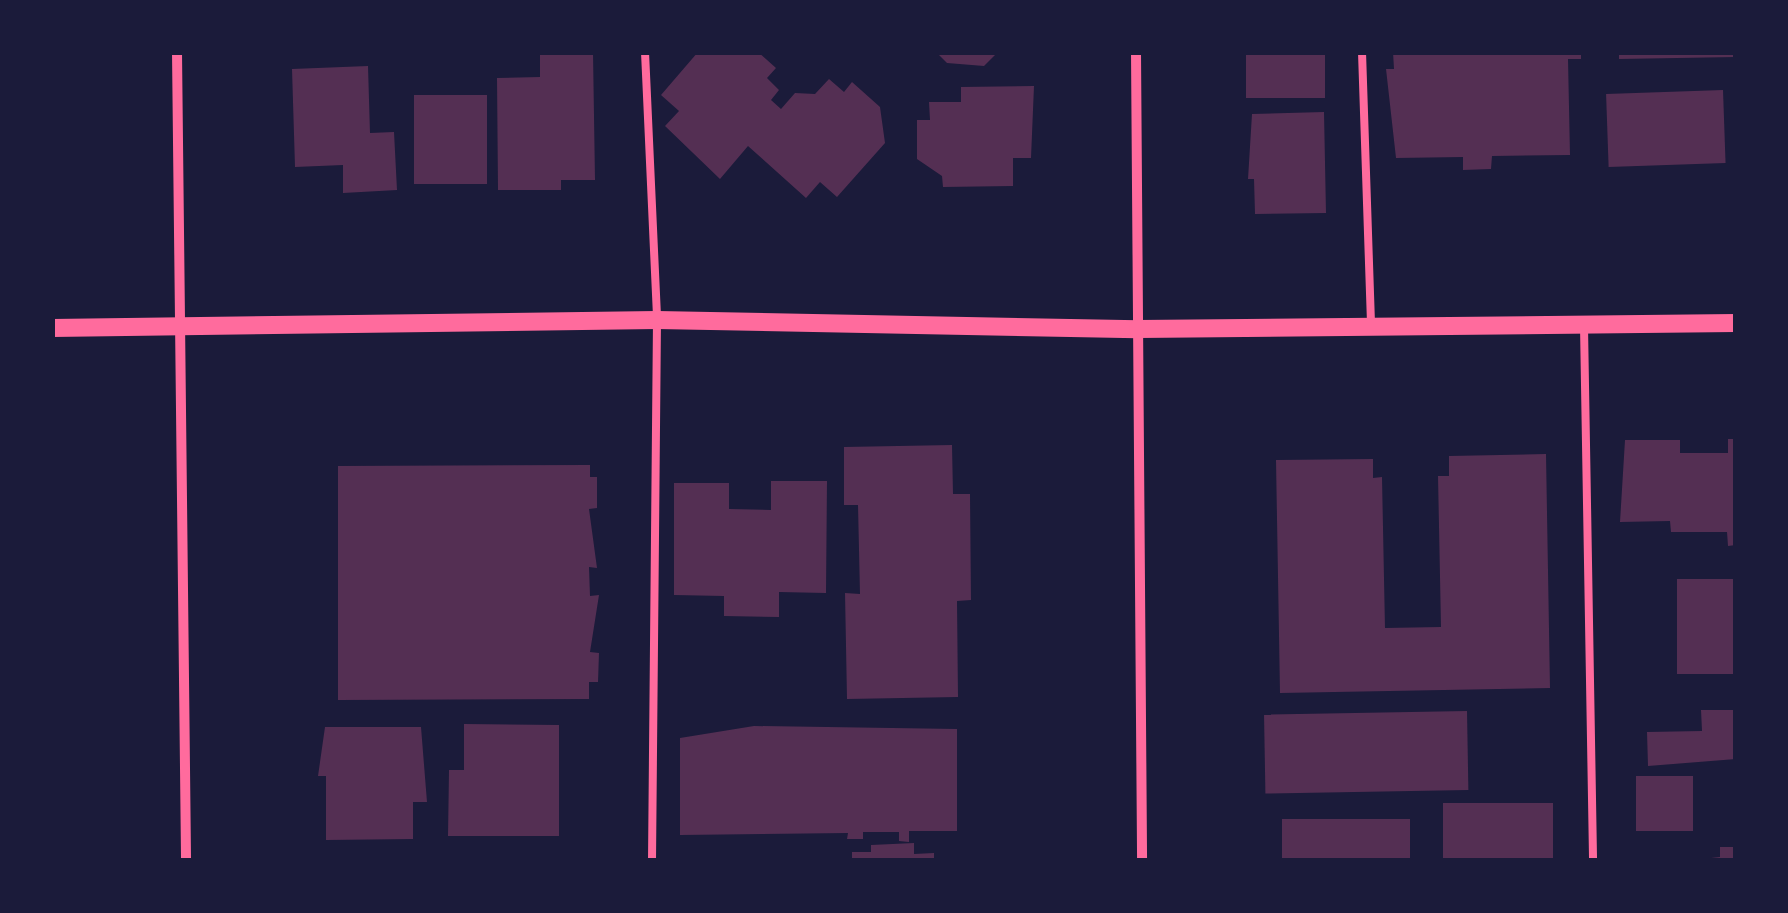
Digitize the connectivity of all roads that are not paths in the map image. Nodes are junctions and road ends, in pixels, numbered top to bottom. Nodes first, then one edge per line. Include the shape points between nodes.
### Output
1 (178, 52) edge
2 (645, 52) edge
3 (1136, 52) edge
4 (1362, 52) edge
5 (657, 320) junction
6 (1736, 323) edge
7 (180, 326) junction
8 (1584, 326) junction
9 (1371, 327) junction
10 (52, 328) edge
11 (1138, 329) junction
12 (186, 860) edge
13 (652, 860) edge
14 (1142, 860) edge
15 (1593, 860) edge

1 - 7 street
2 - 5 lane
3 - 11 street
4 - 9 lane
5 - 7 street
5 - 11 street
5 - 13 lane
6 - 8 street
7 - 10 street
7 - 12 street
8 - 9 street
8 - 15 lane
9 - 11 street
11 - 14 street

